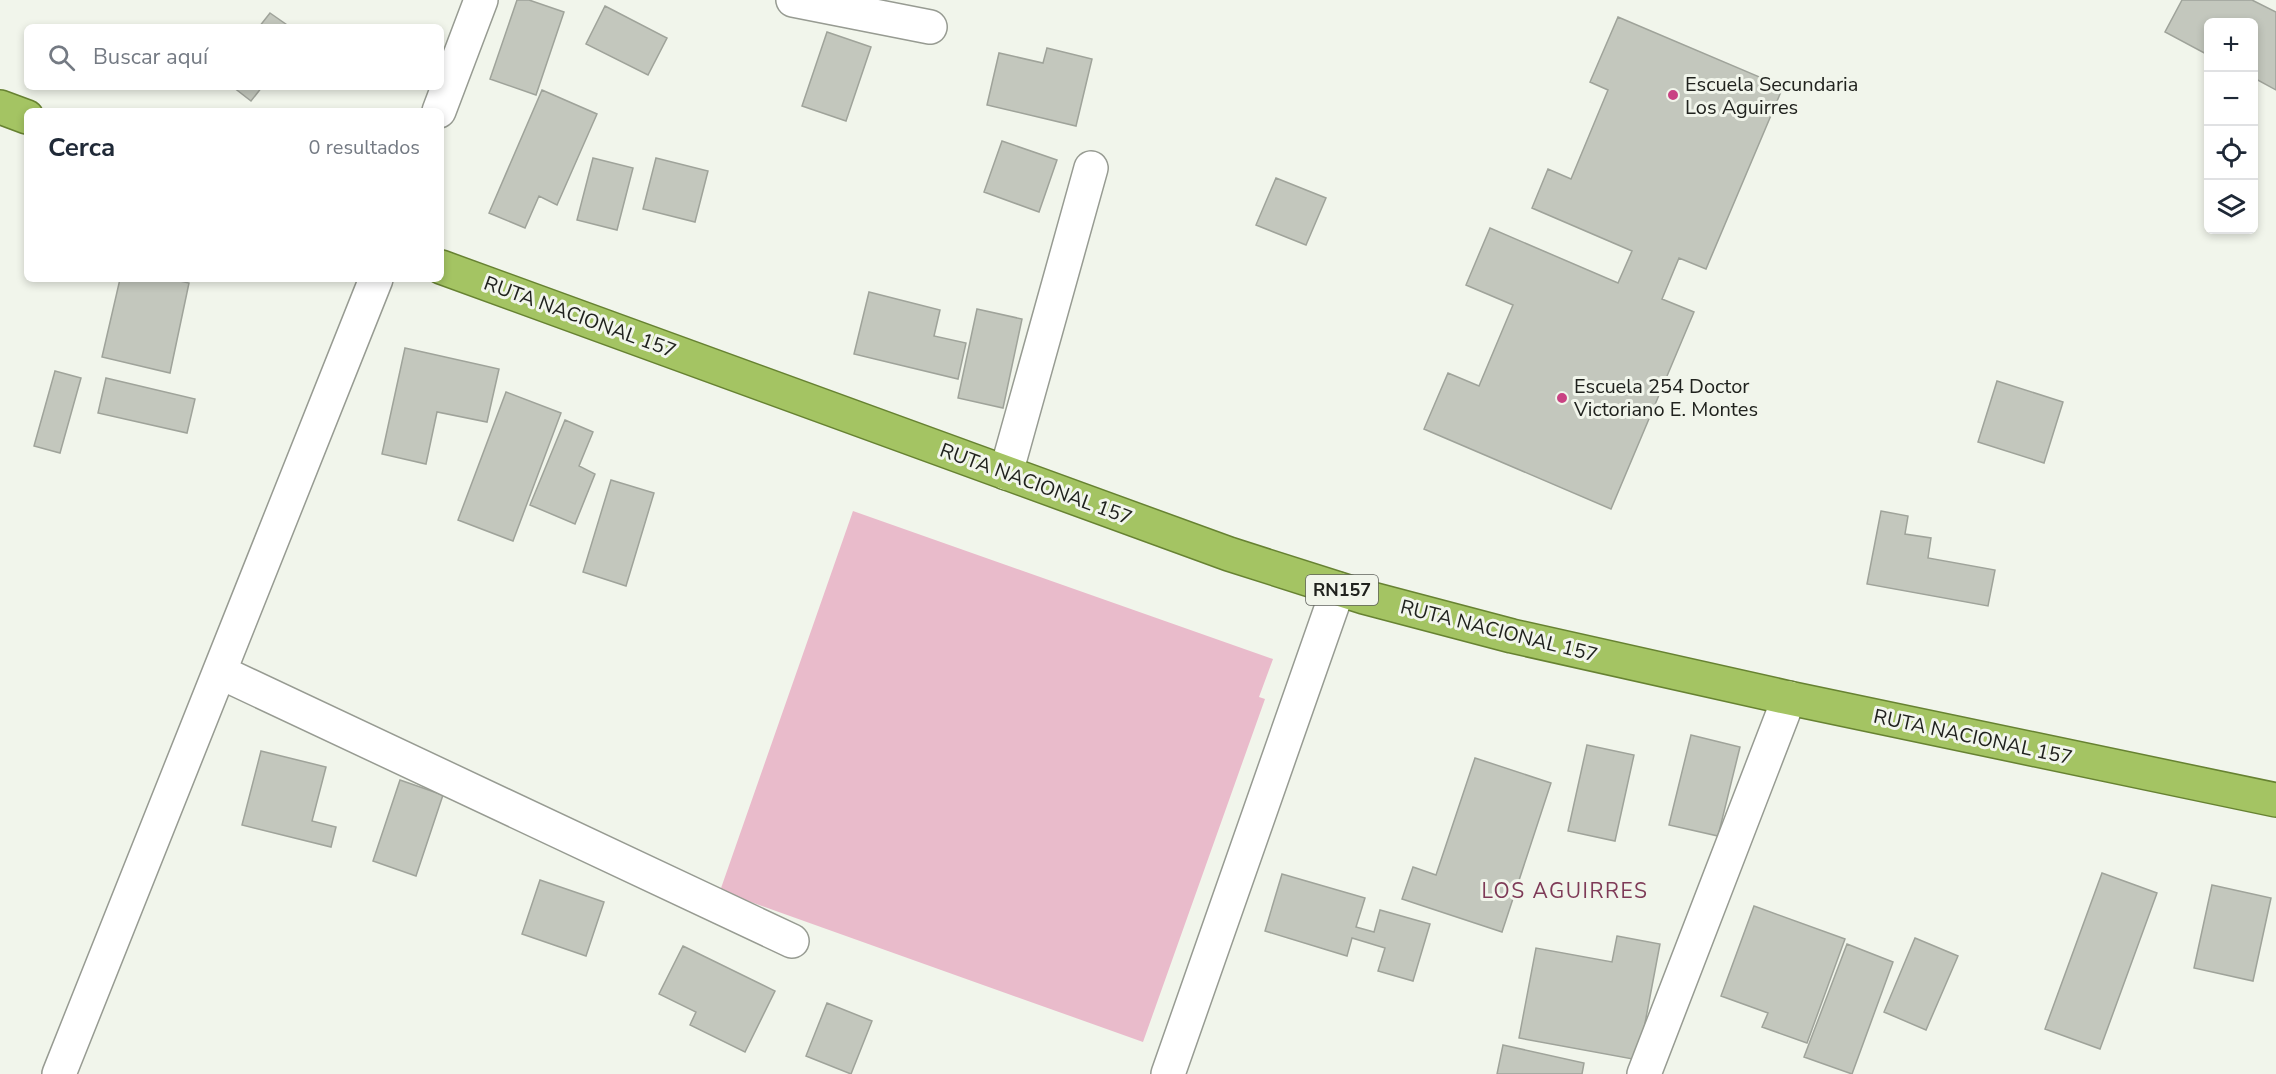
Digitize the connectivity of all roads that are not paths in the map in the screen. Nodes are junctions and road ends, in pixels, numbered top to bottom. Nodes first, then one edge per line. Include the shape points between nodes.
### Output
1 (481, 0) edge
2 (793, 0) edge
3 (930, 27) dead end
4 (0, 107) edge
5 (440, 108) edge
6 (24, 116) edge
7 (1091, 168) dead end
8 (444, 268) edge
9 (375, 282) edge
10 (1006, 473) junction
11 (1338, 589) junction
12 (220, 672) junction
13 (1790, 698) junction
14 (2276, 800) edge
15 (792, 941) dead end
16 (59, 1074) edge
17 (1168, 1074) edge
18 (1644, 1074) edge

1 - 5 street
2 - 3 street
4 - 6 highway
7 - 10 street
8 - 10 highway, RUTA NACIONAL 157 / RN157
9 - 12 street
10 - 11 highway, RUTA NACIONAL 157 / RN157
11 - 13 highway, RUTA NACIONAL 157 / RN157 via 1512,636
11 - 17 street
12 - 15 street
12 - 16 street
13 - 14 highway, RUTA NACIONAL 157 / RN157
13 - 18 street

